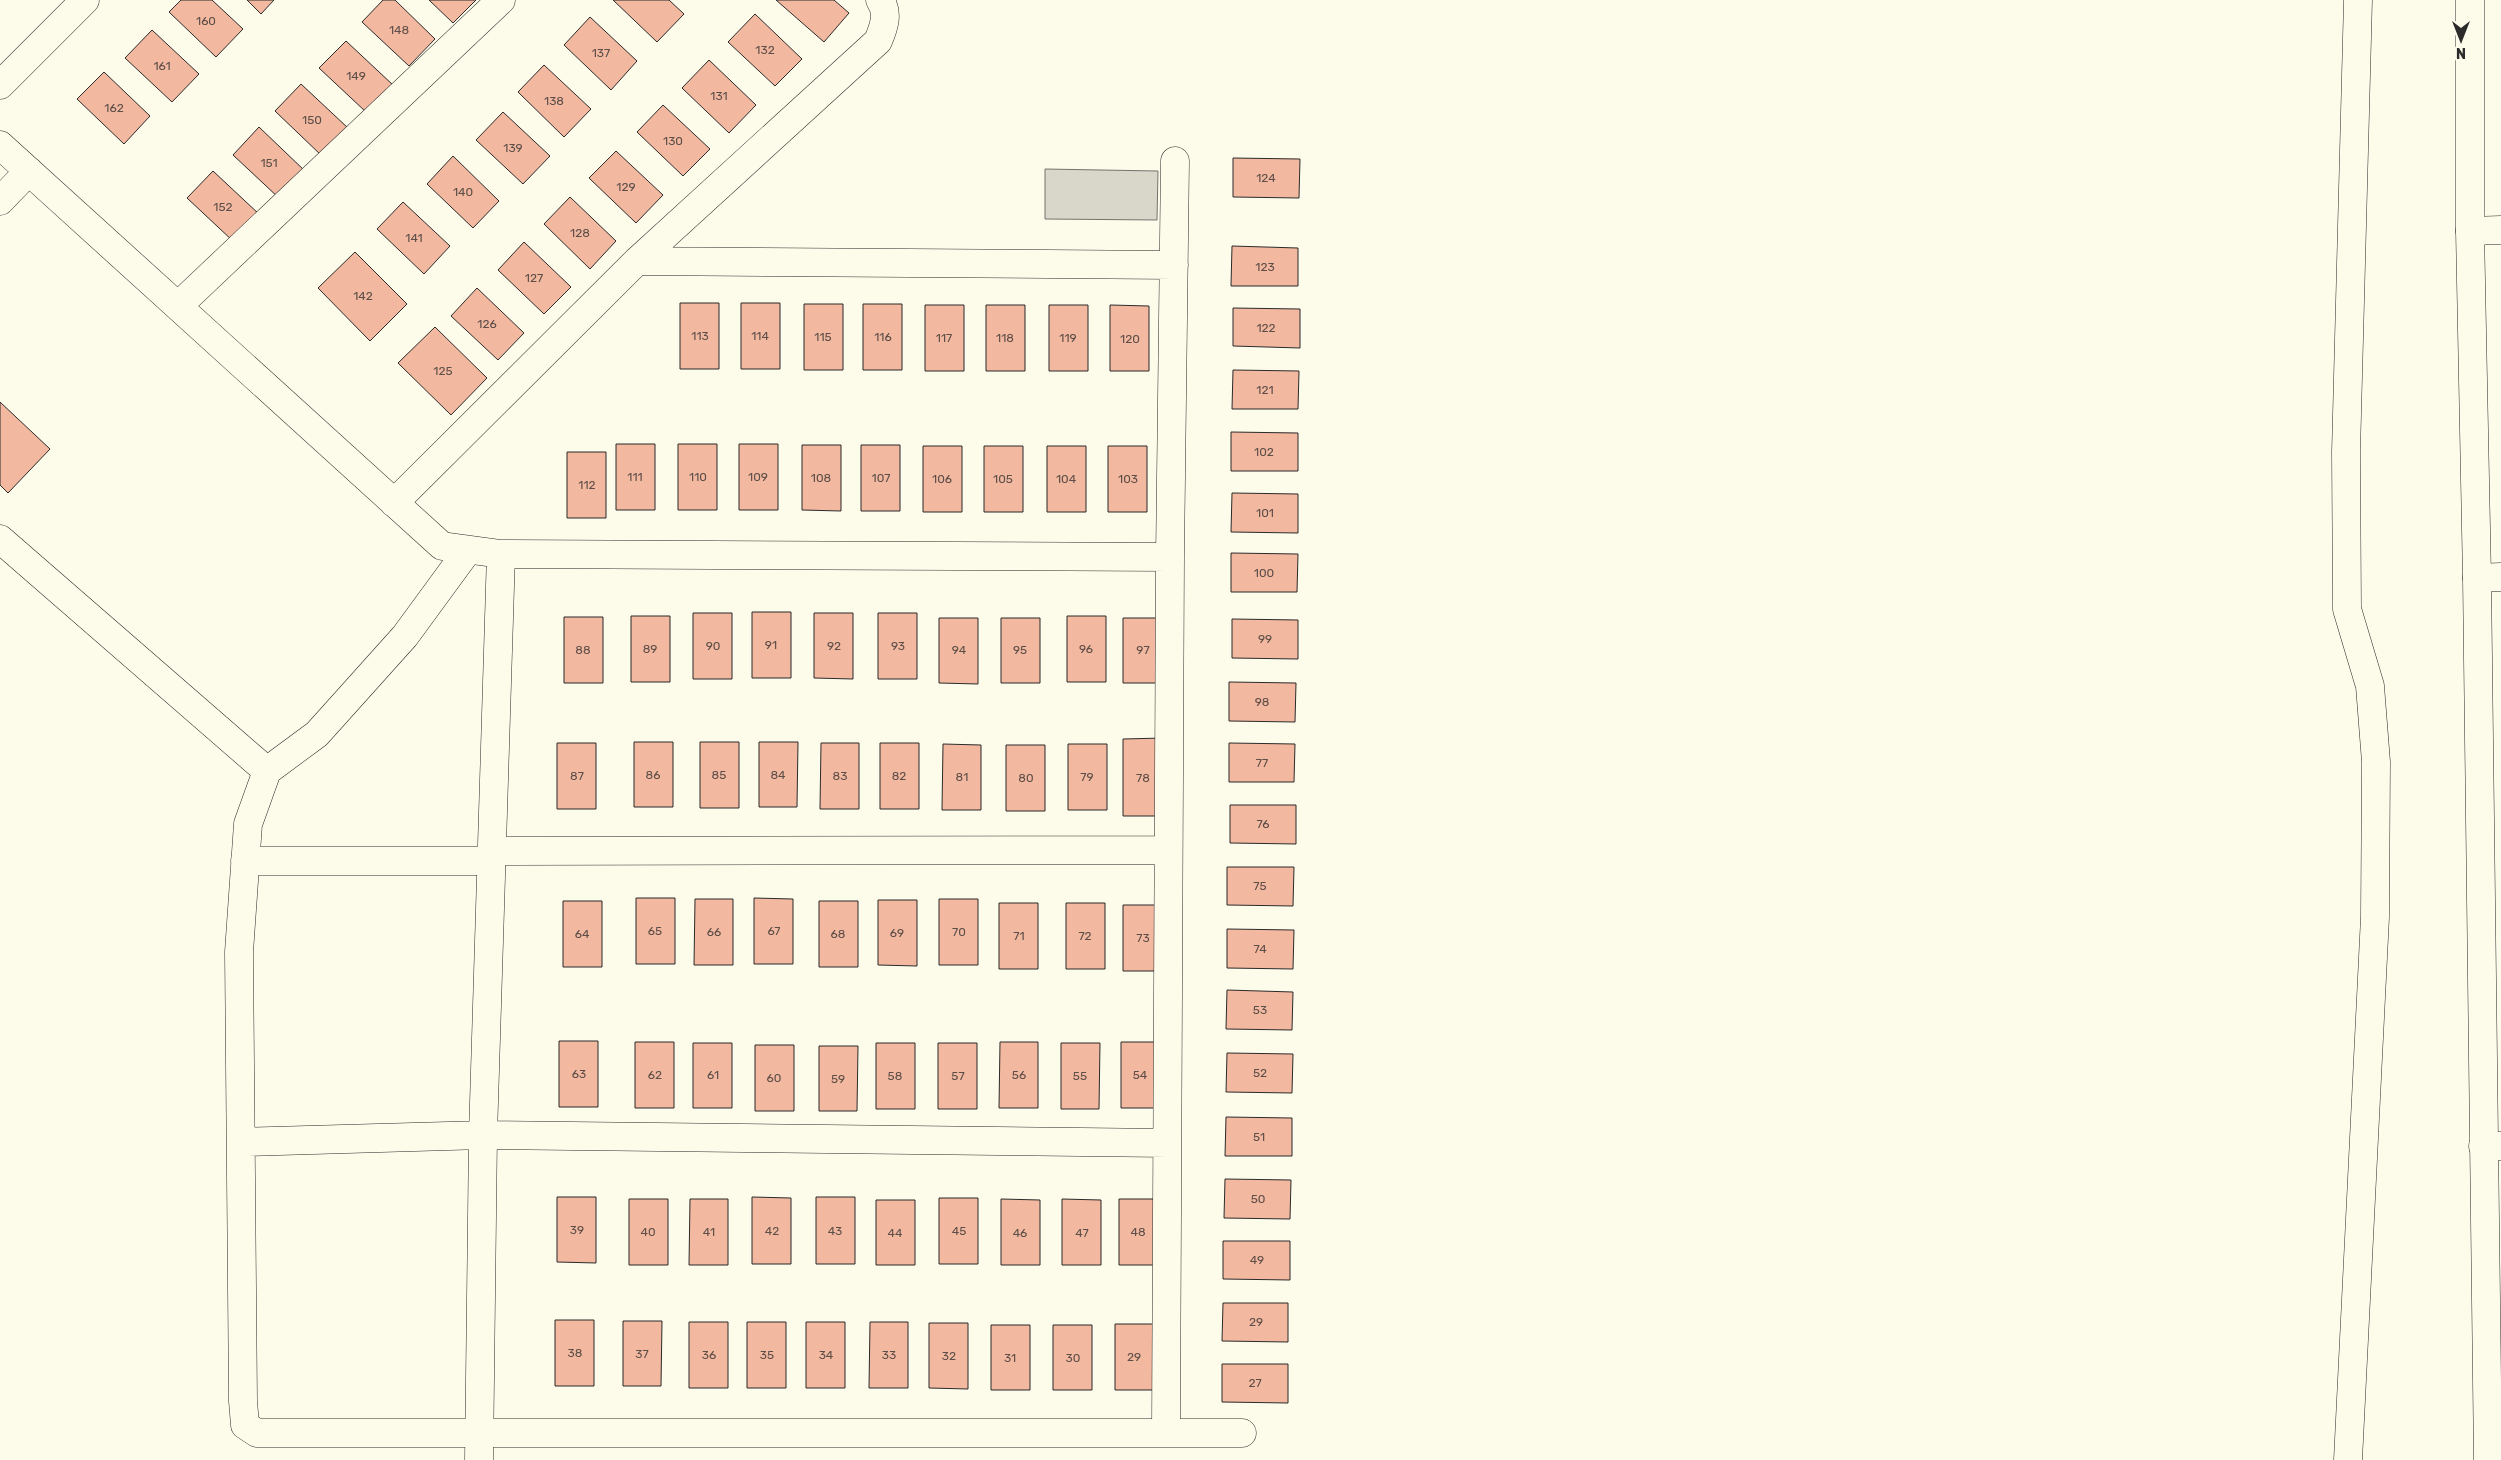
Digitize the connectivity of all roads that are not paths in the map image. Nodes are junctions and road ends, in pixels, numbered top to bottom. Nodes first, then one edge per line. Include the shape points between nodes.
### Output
1 (85, 0) edge
2 (501, 0) edge
3 (880, 0) edge
4 (2358, 0) edge
5 (2470, 0) edge
6 (0, 85) edge
7 (0, 145) edge
8 (1175, 161) dead end
9 (29, 171) junction
10 (0, 201) edge
11 (2501, 230) edge
12 (2470, 231) junction
13 (637, 261) junction
14 (1174, 265) junction
15 (178, 306) junction
16 (394, 503) junction
17 (0, 539) edge
18 (468, 550) junction
19 (501, 554) junction
20 (1170, 557) junction
21 (2489, 577) edge
22 (267, 771) junction
23 (1168, 850) junction
24 (491, 856) junction
25 (245, 861) junction
26 (483, 1135) junction
27 (241, 1142) junction
28 (1167, 1143) junction
29 (2492, 1146) edge
30 (480, 1432) junction
31 (1166, 1433) junction
32 (1242, 1433) dead end
33 (480, 1460) edge
34 (2348, 1460) edge
35 (2488, 1460) edge

1 - 6 street
2 - 15 street
3 - 13 street via 885,7 885,25 878,40
4 - 34 street via 2346,452 2347,608 2370,686 2376,762 2374,927
5 - 12 street
7 - 9 street
8 - 14 street
9 - 10 street
9 - 15 street
11 - 12 street
12 - 21 street
13 - 14 street
13 - 16 street
14 - 20 street
15 - 16 street
16 - 18 street via 442,546
17 - 22 street
18 - 19 street
18 - 22 street via 405,636 317,734
19 - 20 street
19 - 24 street
20 - 23 street
21 - 29 street
22 - 25 street via 248,824
23 - 24 street
23 - 28 street
24 - 25 street
24 - 26 street
25 - 27 street via 240,952
26 - 27 street
26 - 28 street
26 - 30 street
27 - 30 street via 245,1425 257,1433
28 - 31 street
29 - 35 street
30 - 31 street
30 - 33 street
31 - 32 street

